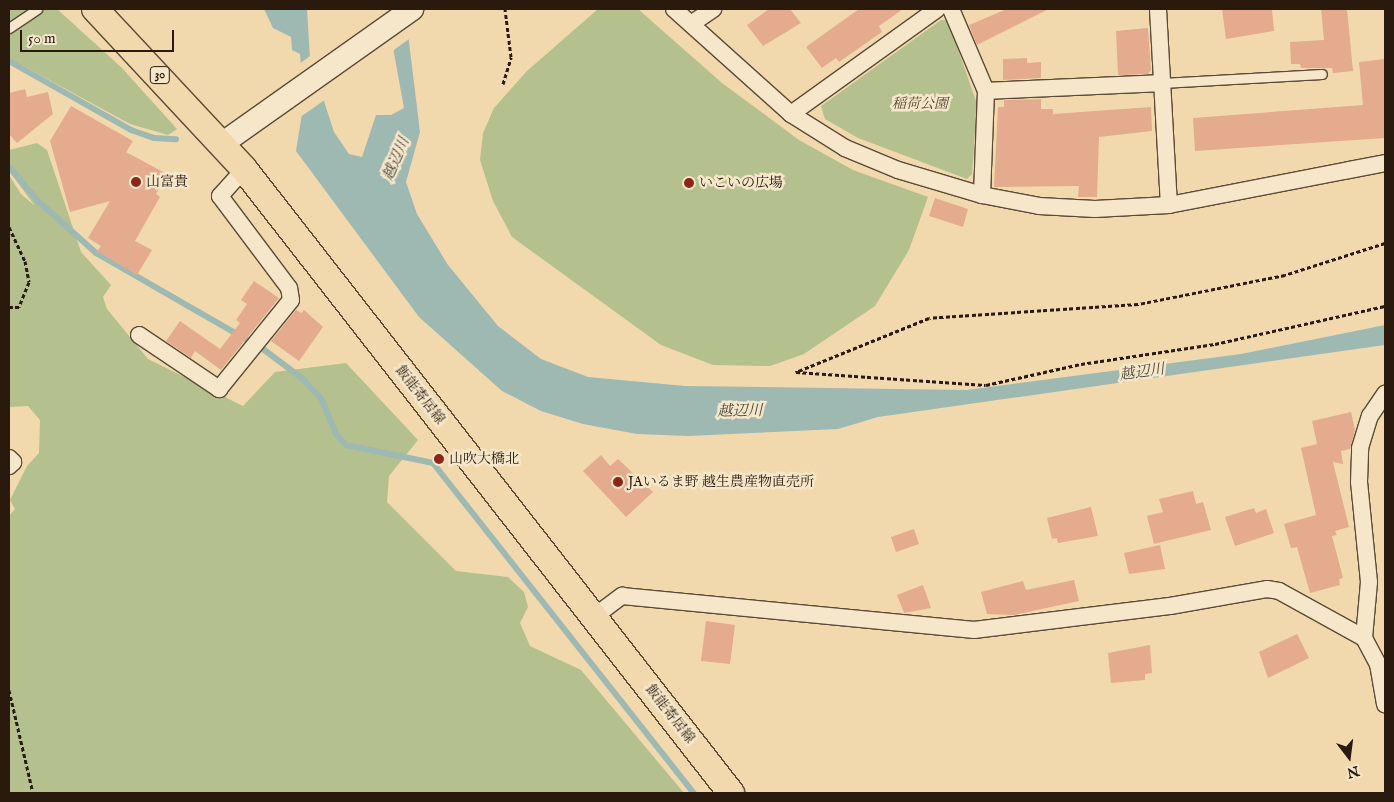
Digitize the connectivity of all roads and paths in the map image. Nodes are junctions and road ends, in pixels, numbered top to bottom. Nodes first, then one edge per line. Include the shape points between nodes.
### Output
1 (37, 9) edge
2 (95, 9) edge
3 (412, 9) edge
4 (505, 9) edge
5 (674, 9) edge
6 (713, 9) edge
7 (937, 9) edge
8 (952, 9) edge
9 (1158, 9) edge
10 (691, 24) junction
11 (9, 28) edge
12 (1322, 74) dead end
13 (1162, 83) junction
14 (503, 84) dead end
15 (986, 91) junction
16 (791, 114) junction
17 (223, 143) junction
18 (1385, 164) edge
19 (244, 169) junction
20 (982, 195) junction
21 (1169, 205) junction
22 (9, 227) edge
23 (1385, 243) edge
24 (1385, 306) edge
25 (9, 308) edge
26 (138, 334) dead end
27 (1385, 394) edge
28 (9, 458) edge
29 (9, 466) edge
30 (595, 616) junction
31 (1364, 638) junction
32 (1382, 664) edge
33 (9, 690) edge
34 (1385, 704) edge
35 (33, 793) edge
36 (731, 793) edge

1 - 11 lane
2 - 17 main road, 飯能寄居線 / 30
3 - 17 street
4 - 14 path via 511,57
5 - 10 street
6 - 10 street
7 - 16 street
8 - 15 street
9 - 13 street
10 - 16 street
12 - 13 lane
13 - 15 street
13 - 21 street
15 - 20 street
16 - 20 street via 845,148 898,170
17 - 19 main road, 飯能寄居線 / 30
18 - 21 street
19 - 26 street via 220,196 289,288 291,300 219,389
19 - 30 main road, 飯能寄居線 / 30
20 - 21 street via 1039,206 1086,209
22 - 25 path via 25,261 29,282 19,307
23 - 24 path via 1285,275 1138,304 929,318 796,372 986,384 1081,364 1215,344
27 - 31 street via 1370,416 1360,448 1359,482 1369,582
28 - 29 street via 13,462
30 - 31 street via 622,596 974,630 1170,606 1267,588 1279,590
30 - 36 main road, 飯能寄居線 / 30
31 - 32 street
32 - 34 street
33 - 35 path

